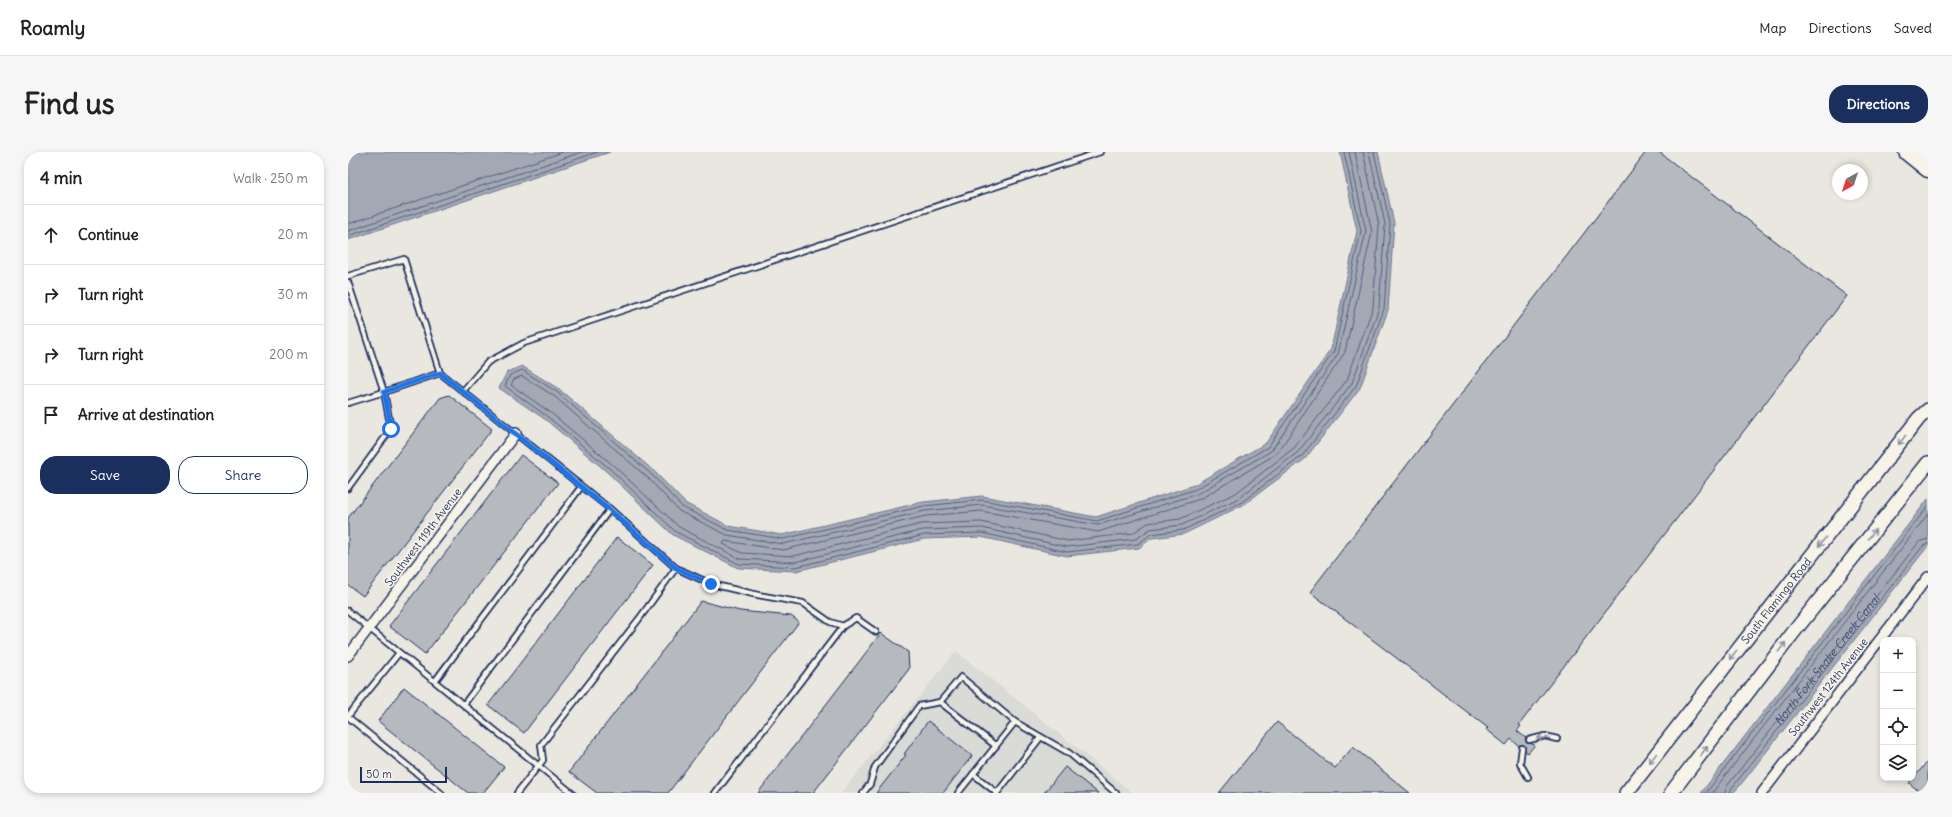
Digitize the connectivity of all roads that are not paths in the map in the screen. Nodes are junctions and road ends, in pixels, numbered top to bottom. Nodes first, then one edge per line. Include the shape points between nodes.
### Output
1 (1100, 152) edge
2 (1907, 152) edge
3 (1928, 169) edge
4 (348, 276) edge
5 (348, 282) edge
6 (440, 373) junction
7 (463, 391) junction
8 (384, 392) junction
9 (348, 403) edge
10 (1928, 410) edge
11 (516, 433) junction
12 (1928, 463) edge
13 (581, 487) junction
14 (348, 488) edge
15 (610, 510) junction
16 (676, 568) junction
17 (1928, 577) edge
18 (348, 611) edge
19 (843, 626) junction
20 (369, 628) junction
21 (876, 632) dead end
22 (399, 653) junction
23 (348, 656) edge
24 (435, 681) junction
25 (940, 702) junction
26 (464, 704) junction
27 (348, 716) edge
28 (1015, 722) junction
29 (1040, 738) junction
30 (1557, 739) dead end
31 (1529, 740) dead end
32 (996, 746) junction
33 (1522, 748) dead end
34 (538, 766) junction
35 (973, 774) junction
36 (1528, 777) dead end
37 (441, 793) edge
38 (517, 793) edge
39 (572, 793) edge
40 (715, 793) edge
41 (863, 793) edge
42 (958, 793) edge
43 (997, 793) edge
44 (1116, 793) edge
45 (1626, 793) edge
46 (1672, 793) edge
47 (1762, 793) edge

1 - 7 lane via 524,343 488,362
2 - 3 highway
4 - 6 lane via 404,259
5 - 8 lane
6 - 7 lane
6 - 8 lane
7 - 11 lane
8 - 9 lane
8 - 14 lane via 391,429
10 -> 45 main road, South Flamingo Road via 1919,418
11 - 13 lane
11 - 20 street, Southwest 119th Avenue
46 -> 12 main road via 1793,633
13 - 15 lane
13 - 24 lane
15 - 16 lane
15 - 26 lane
16 - 19 lane via 711,584 758,596 803,603 830,622
16 - 34 lane via 541,745 542,760
17 - 47 street, Southwest 124th Avenue
18 - 20 lane
19 - 21 lane via 856,618
19 - 40 lane
20 - 22 lane
20 - 23 street, Southwest 119th Avenue
22 - 24 lane
22 - 27 lane
24 - 26 lane
25 - 28 lane via 961,677
25 - 32 lane
25 - 41 lane via 919,706 875,767 870,784
26 - 34 lane
27 - 37 lane
28 - 29 lane
28 - 32 lane
29 - 43 lane
29 - 44 lane via 1069,753
30 -> 31 lane via 1545,736
32 - 35 lane
33 - 36 lane via 1520,763
34 - 38 lane
34 - 39 lane
35 - 42 lane
35 - 43 lane

